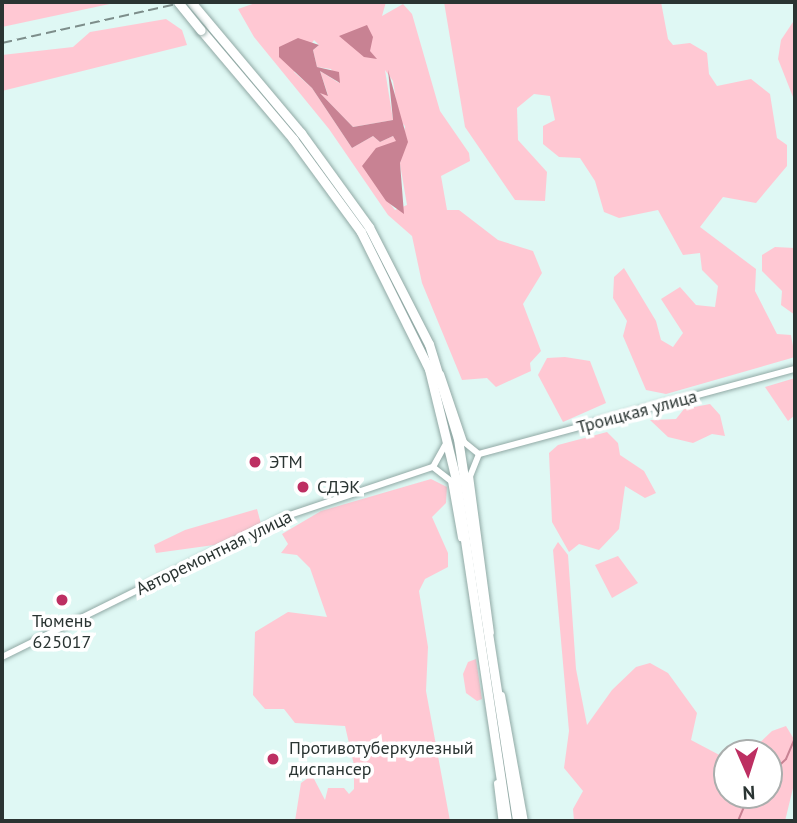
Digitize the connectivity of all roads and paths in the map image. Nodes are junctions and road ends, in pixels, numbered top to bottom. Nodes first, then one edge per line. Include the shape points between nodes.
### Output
1 (177, 2) edge
2 (191, 2) edge
3 (206, 27) junction
4 (437, 367) junction
5 (795, 369) edge
6 (435, 387) junction
7 (479, 454) junction
8 (433, 467) junction
9 (467, 556) junction
10 (491, 640) junction
11 (2, 657) edge
12 (498, 687) junction
13 (504, 821) edge
14 (517, 821) edge
15 (524, 821) edge

1 - 3 highway, bridge
2 - 3 highway
3 - 4 highway via 369,227 406,292
3 - 6 highway via 368,242
4 - 7 street via 456,405 464,442
4 - 10 highway via 458,439
5 - 7 street, Троицкая улица
6 - 8 street via 445,451
6 - 9 highway
7 - 10 street via 470,476 491,612
8 - 9 street via 451,481
8 - 11 street, Авторемонтная улица via 287,516
9 - 13 highway
10 - 12 highway
12 - 14 highway
12 - 15 main road

